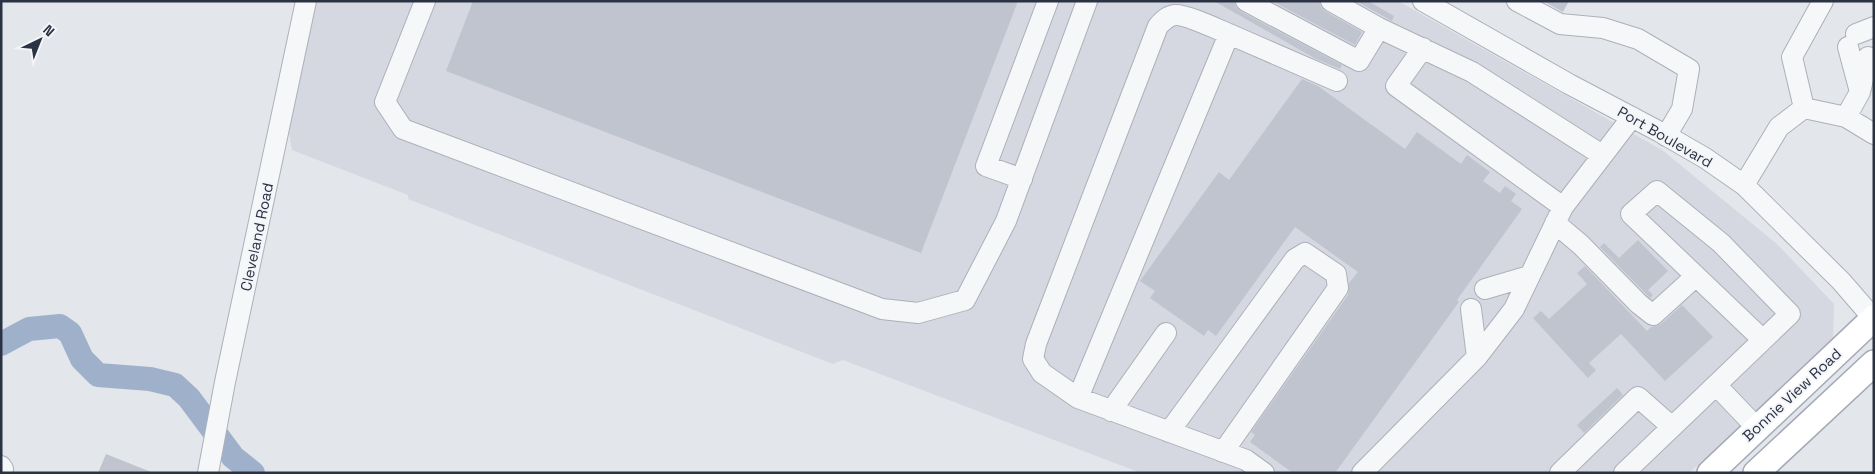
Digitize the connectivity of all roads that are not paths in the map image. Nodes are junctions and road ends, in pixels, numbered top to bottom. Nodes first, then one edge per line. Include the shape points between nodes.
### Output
1 (306, 1) edge
2 (425, 1) edge
3 (1048, 1) edge
4 (1088, 1) edge
5 (1246, 1) edge
6 (1331, 1) edge
7 (1423, 1) edge
8 (1517, 1) edge
9 (1823, 1) edge
10 (1379, 28) junction
11 (1229, 34) junction
12 (1859, 36) edge
13 (1424, 48) junction
14 (1868, 57) dead end
15 (1337, 81) dead end
16 (1869, 86) edge
17 (1804, 108) junction
18 (1632, 117) junction
19 (1846, 117) junction
20 (1874, 134) edge
21 (1666, 136) junction
22 (1602, 156) junction
23 (1022, 180) junction
24 (1744, 185) junction
25 (1559, 215) junction
26 (1530, 276) junction
27 (1696, 276) junction
28 (1485, 289) dead end
29 (1471, 309) dead end
30 (1874, 318) edge
31 (1166, 333) dead end
32 (1763, 340) junction
33 (1477, 357) junction
34 (1874, 364) edge
35 (1716, 385) junction
36 (1078, 398) junction
37 (1111, 410) junction
38 (1672, 427) junction
39 (1757, 428) junction
40 (1169, 432) junction
41 (1223, 452) junction
42 (1, 466) edge
43 (2, 473) edge
44 (208, 473) edge
45 (1264, 473) edge
46 (1362, 473) edge
47 (1560, 473) edge
48 (1624, 473) edge
49 (1710, 473) edge
50 (1756, 473) edge

1 - 44 street, Cleveland Road
2 - 23 street via 385,102 404,128 882,309 918,313 965,300 1006,221
3 - 23 street via 986,166
4 - 23 street
5 - 10 street via 1359,61
6 - 10 street
7 - 18 street, Port Boulevard
8 - 21 street via 1560,24 1603,28 1638,39 1689,69 1682,109
9 - 17 street via 1792,57
10 - 13 street
11 - 15 street
11 - 36 street
11 - 36 street via 1174,15 1158,26 1036,344 1033,359 1042,373
12 - 16 street
13 - 22 street via 1472,72
13 - 25 street via 1396,86
14 - 16 street
16 - 19 street
17 - 19 street
17 - 24 street via 1779,127
18 - 21 street, Port Boulevard
18 - 22 street
19 - 20 street
21 - 24 street, Port Boulevard
22 - 25 street
24 - 30 street, Port Boulevard
25 - 26 street
25 - 27 street via 1581,245 1653,315
26 - 28 street
26 - 33 street via 1514,309
27 - 32 street
27 - 32 street via 1631,214 1657,191 1721,243 1790,314
29 - 33 street
30 - 39 main road, Bonnie View Road
31 - 37 street
32 - 35 street
33 - 46 street
34 - 50 main road
35 - 38 street
35 - 39 street
36 - 37 street
37 - 40 street
38 - 47 street via 1638,397
38 - 48 street
39 - 49 main road, Bonnie View Road
40 - 41 street
40 - 41 street via 1295,259 1305,252 1336,274 1338,288
41 - 45 street via 1246,460
42 - 43 street

